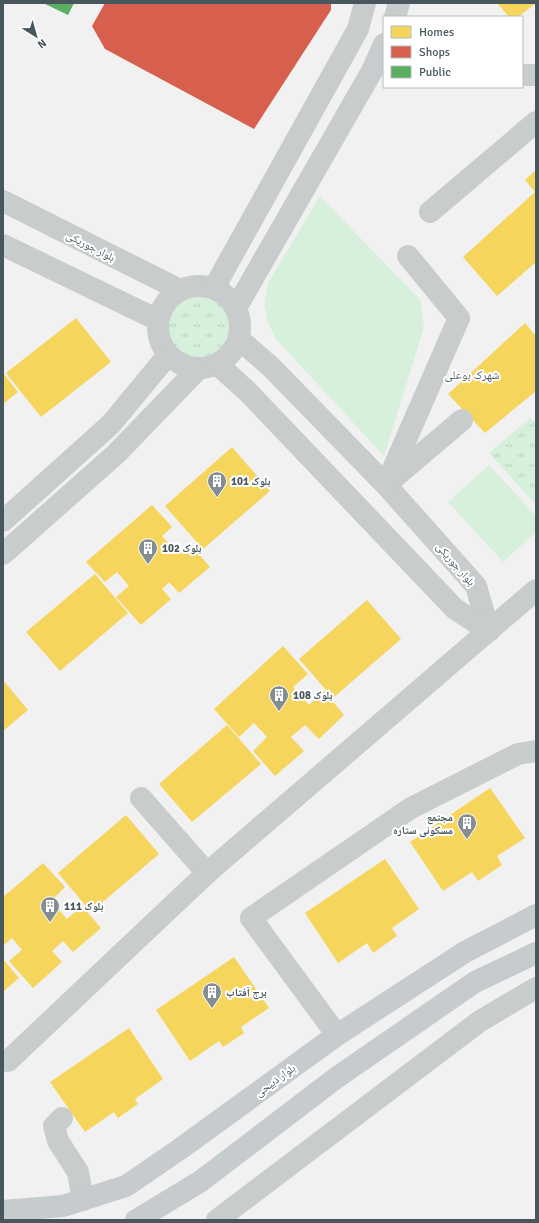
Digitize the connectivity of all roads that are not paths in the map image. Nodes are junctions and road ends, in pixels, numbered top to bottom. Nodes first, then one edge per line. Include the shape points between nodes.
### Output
1 (365, 3) edge
2 (400, 3) edge
3 (396, 16) edge
4 (383, 49) edge
5 (378, 72) edge
6 (523, 75) edge
7 (536, 75) edge
8 (536, 122) edge
9 (3, 201) edge
10 (430, 212) dead end
11 (3, 245) edge
12 (408, 256) dead end
13 (214, 288) junction
14 (180, 290) junction
15 (236, 308) junction
16 (158, 320) junction
17 (239, 338) junction
18 (168, 355) junction
19 (208, 366) junction
20 (462, 420) dead end
21 (386, 485) junction
22 (3, 521) edge
23 (3, 554) edge
24 (536, 590) edge
25 (489, 631) junction
26 (536, 751) edge
27 (141, 798) dead end
28 (207, 873) junction
29 (536, 915) edge
30 (536, 953) edge
31 (536, 988) edge
32 (337, 1035) junction
33 (8, 1061) dead end
34 (62, 1118) dead end
35 (83, 1200) junction
36 (3, 1211) edge
37 (136, 1220) edge
38 (217, 1220) edge

1 - 13 street via 358,29
2 - 3 street
4 - 5 street
5 - 15 street
6 - 7 street
8 - 10 street
9 - 14 street, بلوار جوریکی
11 - 16 street
12 - 21 street via 459,318
13 - 14 street via 202,285
13 - 15 street via 223,293
14 - 16 street via 165,303
15 - 17 street via 241,328
16 - 18 street via 159,338
17 - 19 street via 227,358
17 - 21 street, بلوار جوریکی via 272,367
18 - 19 street via 186,367
18 - 22 street via 111,424
19 - 23 street via 116,454
19 - 25 street via 248,392 455,609
20 - 21 street
21 - 25 street, بلوار جوریکی via 476,586
24 - 25 street
25 - 28 street
26 - 32 street via 518,754 411,808 251,918
27 - 28 street
28 - 33 street
29 - 32 main road, بلوار ذبیحی via 465,952
30 - 37 main road via 475,982 336,1078 201,1181
31 - 38 street via 480,1021
32 - 35 main road, بلوار ذبیحی via 180,1150 126,1186
34 - 35 street via 54,1126 58,1141 78,1172
35 - 36 main road, بلوار ذبیحی via 63,1206

